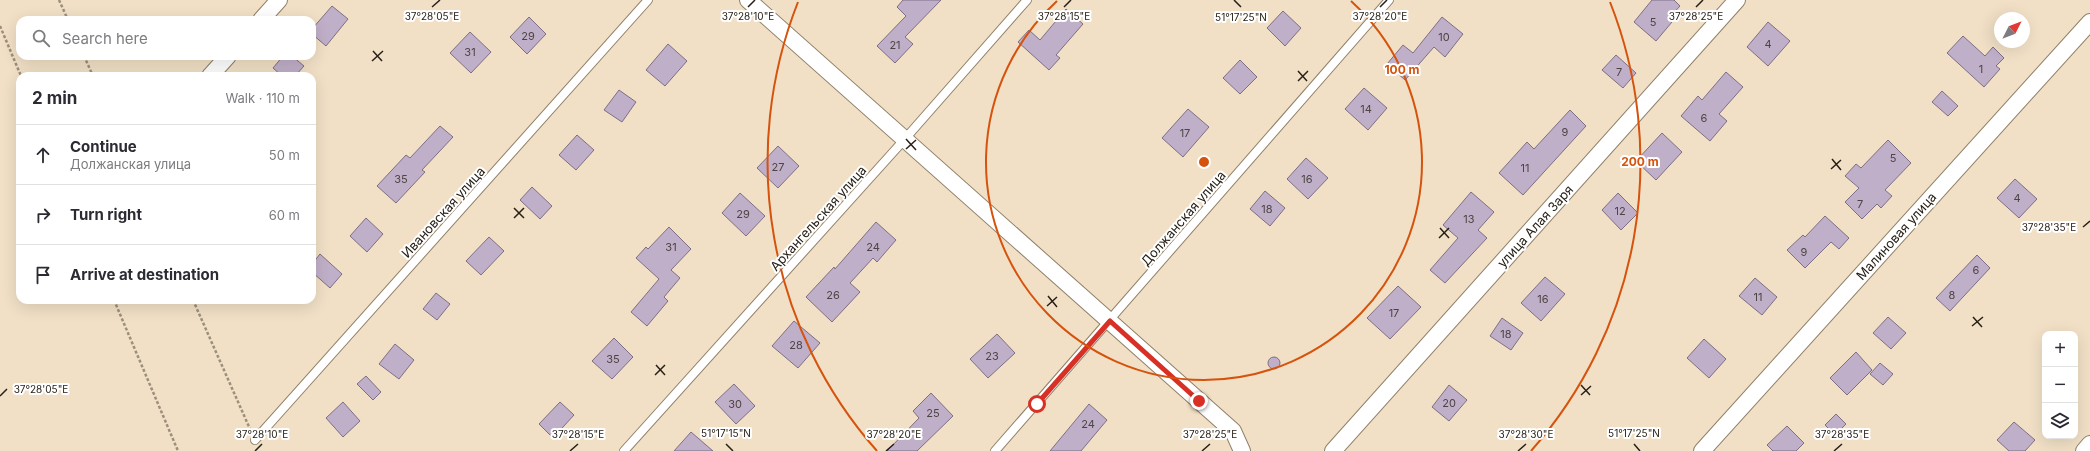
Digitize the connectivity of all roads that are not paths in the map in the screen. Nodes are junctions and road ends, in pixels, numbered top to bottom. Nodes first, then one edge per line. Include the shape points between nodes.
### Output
1 (279, 0) edge
2 (648, 0) edge
3 (748, 0) edge
4 (1027, 0) edge
5 (1389, 0) edge
6 (1737, 0) edge
7 (265, 16) edge
8 (2090, 22) edge
9 (224, 60) edge
10 (214, 72) edge
11 (904, 140) junction
12 (1110, 321) junction
13 (255, 440) road end
14 (2090, 444) edge
15 (624, 451) edge
16 (995, 451) edge
17 (1242, 451) edge
18 (1332, 451) edge
19 (1702, 451) edge
20 (2084, 451) edge

1 - 7 street
2 - 13 lane, Ивановская улица
3 - 11 street
4 - 11 lane, Архангельская улица
5 - 12 lane, Должанская улица
6 - 18 street, улица Алая Заря
8 - 19 street, Малиновая улица
9 - 10 street
11 - 12 street
11 - 15 lane, Архангельская улица
12 - 16 lane, Должанская улица
12 - 17 street via 1233,431
14 - 20 street

